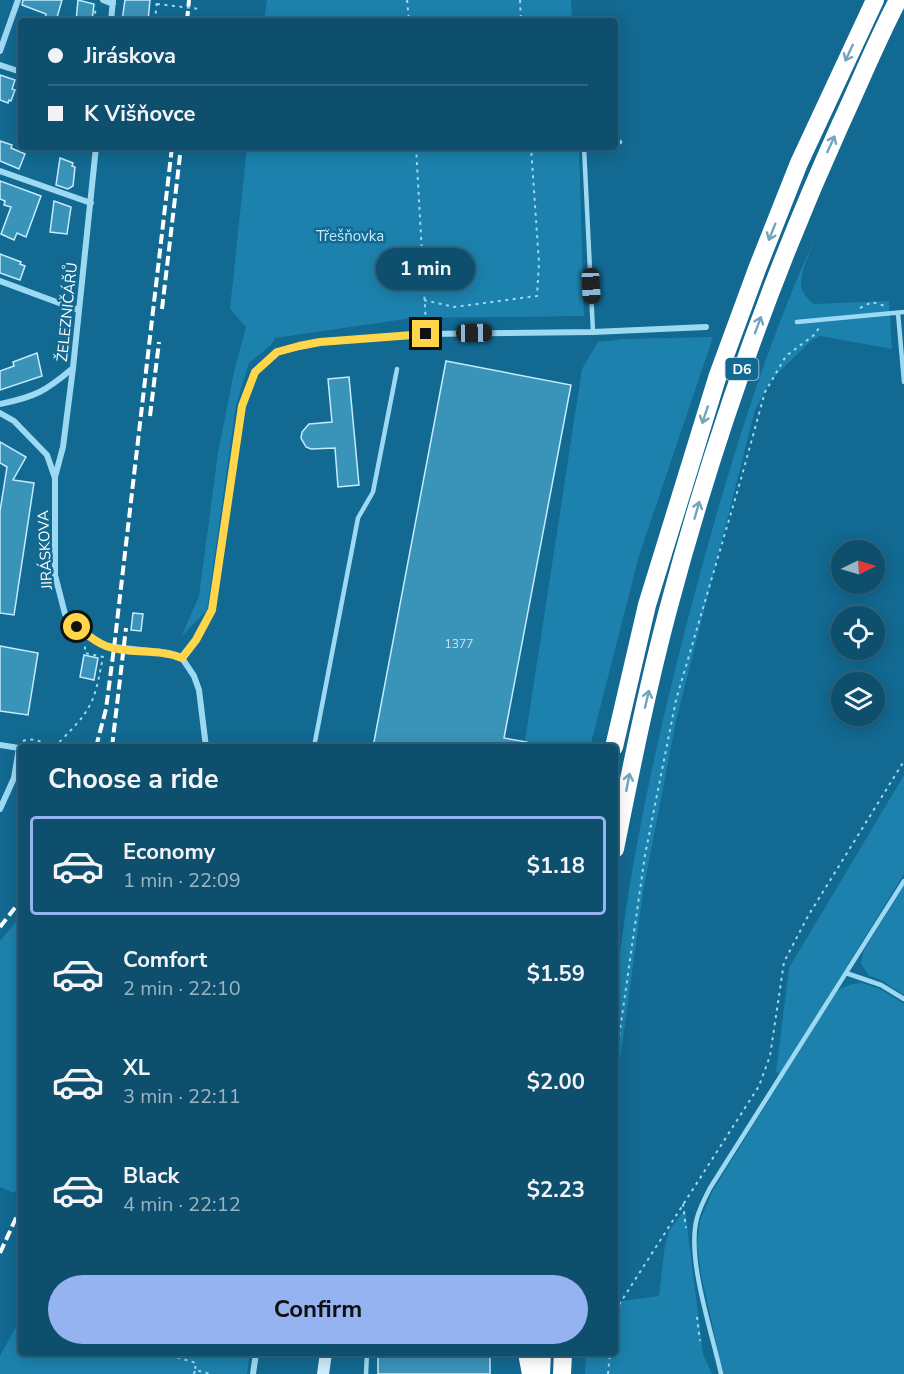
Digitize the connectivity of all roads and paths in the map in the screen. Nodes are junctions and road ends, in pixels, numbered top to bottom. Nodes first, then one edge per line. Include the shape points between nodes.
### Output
1 (18, 0) edge
2 (97, 0) edge
3 (103, 0) edge
4 (407, 0) edge
5 (520, 0) edge
6 (874, 0) edge
7 (898, 0) edge
8 (113, 2) edge
9 (157, 2) edge
10 (200, 9) dead end
11 (94, 18) edge
12 (111, 18) edge
13 (155, 18) edge
14 (408, 18) edge
15 (521, 18) edge
16 (0, 51) edge
17 (0, 65) edge
18 (18, 71) edge
19 (96, 150) edge
20 (416, 150) edge
21 (531, 150) edge
22 (584, 150) edge
23 (0, 171) edge
24 (91, 203) junction
25 (0, 281) edge
26 (424, 300) junction
27 (78, 310) junction
28 (901, 312) edge
29 (827, 319) junction
30 (797, 321) dead end
31 (705, 327) dead end
32 (593, 332) junction
33 (426, 334) junction
34 (73, 368) junction
35 (397, 369) dead end
36 (904, 382) edge
37 (0, 404) edge
38 (0, 413) edge
39 (55, 478) junction
40 (86, 634) junction
41 (182, 658) junction
42 (21, 744) edge
43 (54, 744) edge
44 (54, 744) edge
45 (206, 744) edge
46 (315, 744) edge
47 (615, 744) edge
48 (0, 745) edge
49 (18, 748) edge
50 (18, 754) edge
51 (904, 761) edge
52 (0, 809) edge
53 (618, 834) edge
54 (904, 881) edge
55 (846, 973) junction
56 (904, 999) edge
57 (618, 1044) edge
58 (618, 1306) edge
59 (173, 1356) edge
60 (256, 1356) edge
61 (326, 1356) edge
62 (367, 1356) edge
63 (528, 1356) edge
64 (542, 1356) edge
65 (562, 1356) edge
66 (610, 1356) edge
67 (194, 1372) edge
68 (211, 1374) edge
69 (253, 1374) edge
70 (323, 1374) edge
71 (366, 1374) edge
72 (531, 1374) edge
73 (541, 1374) edge
74 (562, 1374) edge
75 (608, 1374) edge
76 (721, 1374) edge

1 - 16 street
2 - 11 path
3 - 8 street
4 - 14 path
5 - 15 path
6 -> 47 highway, D6 via 799,163 717,375 647,605
53 -> 7 highway, D6 via 668,611 736,387 818,174
8 - 12 street
9 - 10 path
9 - 13 path
17 - 18 street
19 - 24 street, ŽELEZNIČÁŘŮ
20 - 26 path
21 - 26 path via 539,263 537,297 454,307
22 - 32 lane
23 - 24 street
24 - 27 street, ŽELEZNIČÁŘŮ
25 - 27 street
26 - 33 path
27 - 34 street, ŽELEZNIČÁŘŮ
28 - 29 lane
28 - 36 lane
29 - 30 lane
29 - 57 path via 814,335 786,356 765,392 676,700 645,855
31 - 32 street
32 - 33 street
33 - 41 street via 299,346 277,352 255,372 242,406 212,610
34 - 37 street via 50,387
34 - 39 street, ŽELEZNIČÁŘŮ
35 - 46 lane via 374,492 358,518
38 - 39 street, JIRÁSKOVA via 14,421 47,455
39 - 40 street, JIRÁSKOVA via 57,585 66,614
40 - 41 street, JIRÁSKOVA via 110,647
40 - 43 path via 85,653 103,657 96,695 80,721
41 - 45 street via 199,690
42 - 44 path via 24,739 32,739
48 - 49 street
50 - 52 street via 14,778
51 - 58 path via 784,962 770,1056 759,1086
54 - 55 lane
55 - 56 lane via 881,985
55 - 76 lane via 710,1188 697,1218 695,1263
59 - 67 path via 196,1363
60 - 69 street
61 - 70 street
62 - 71 lane
63 - 72 highway
64 - 73 highway
65 - 74 highway
66 - 75 path
67 - 68 path

